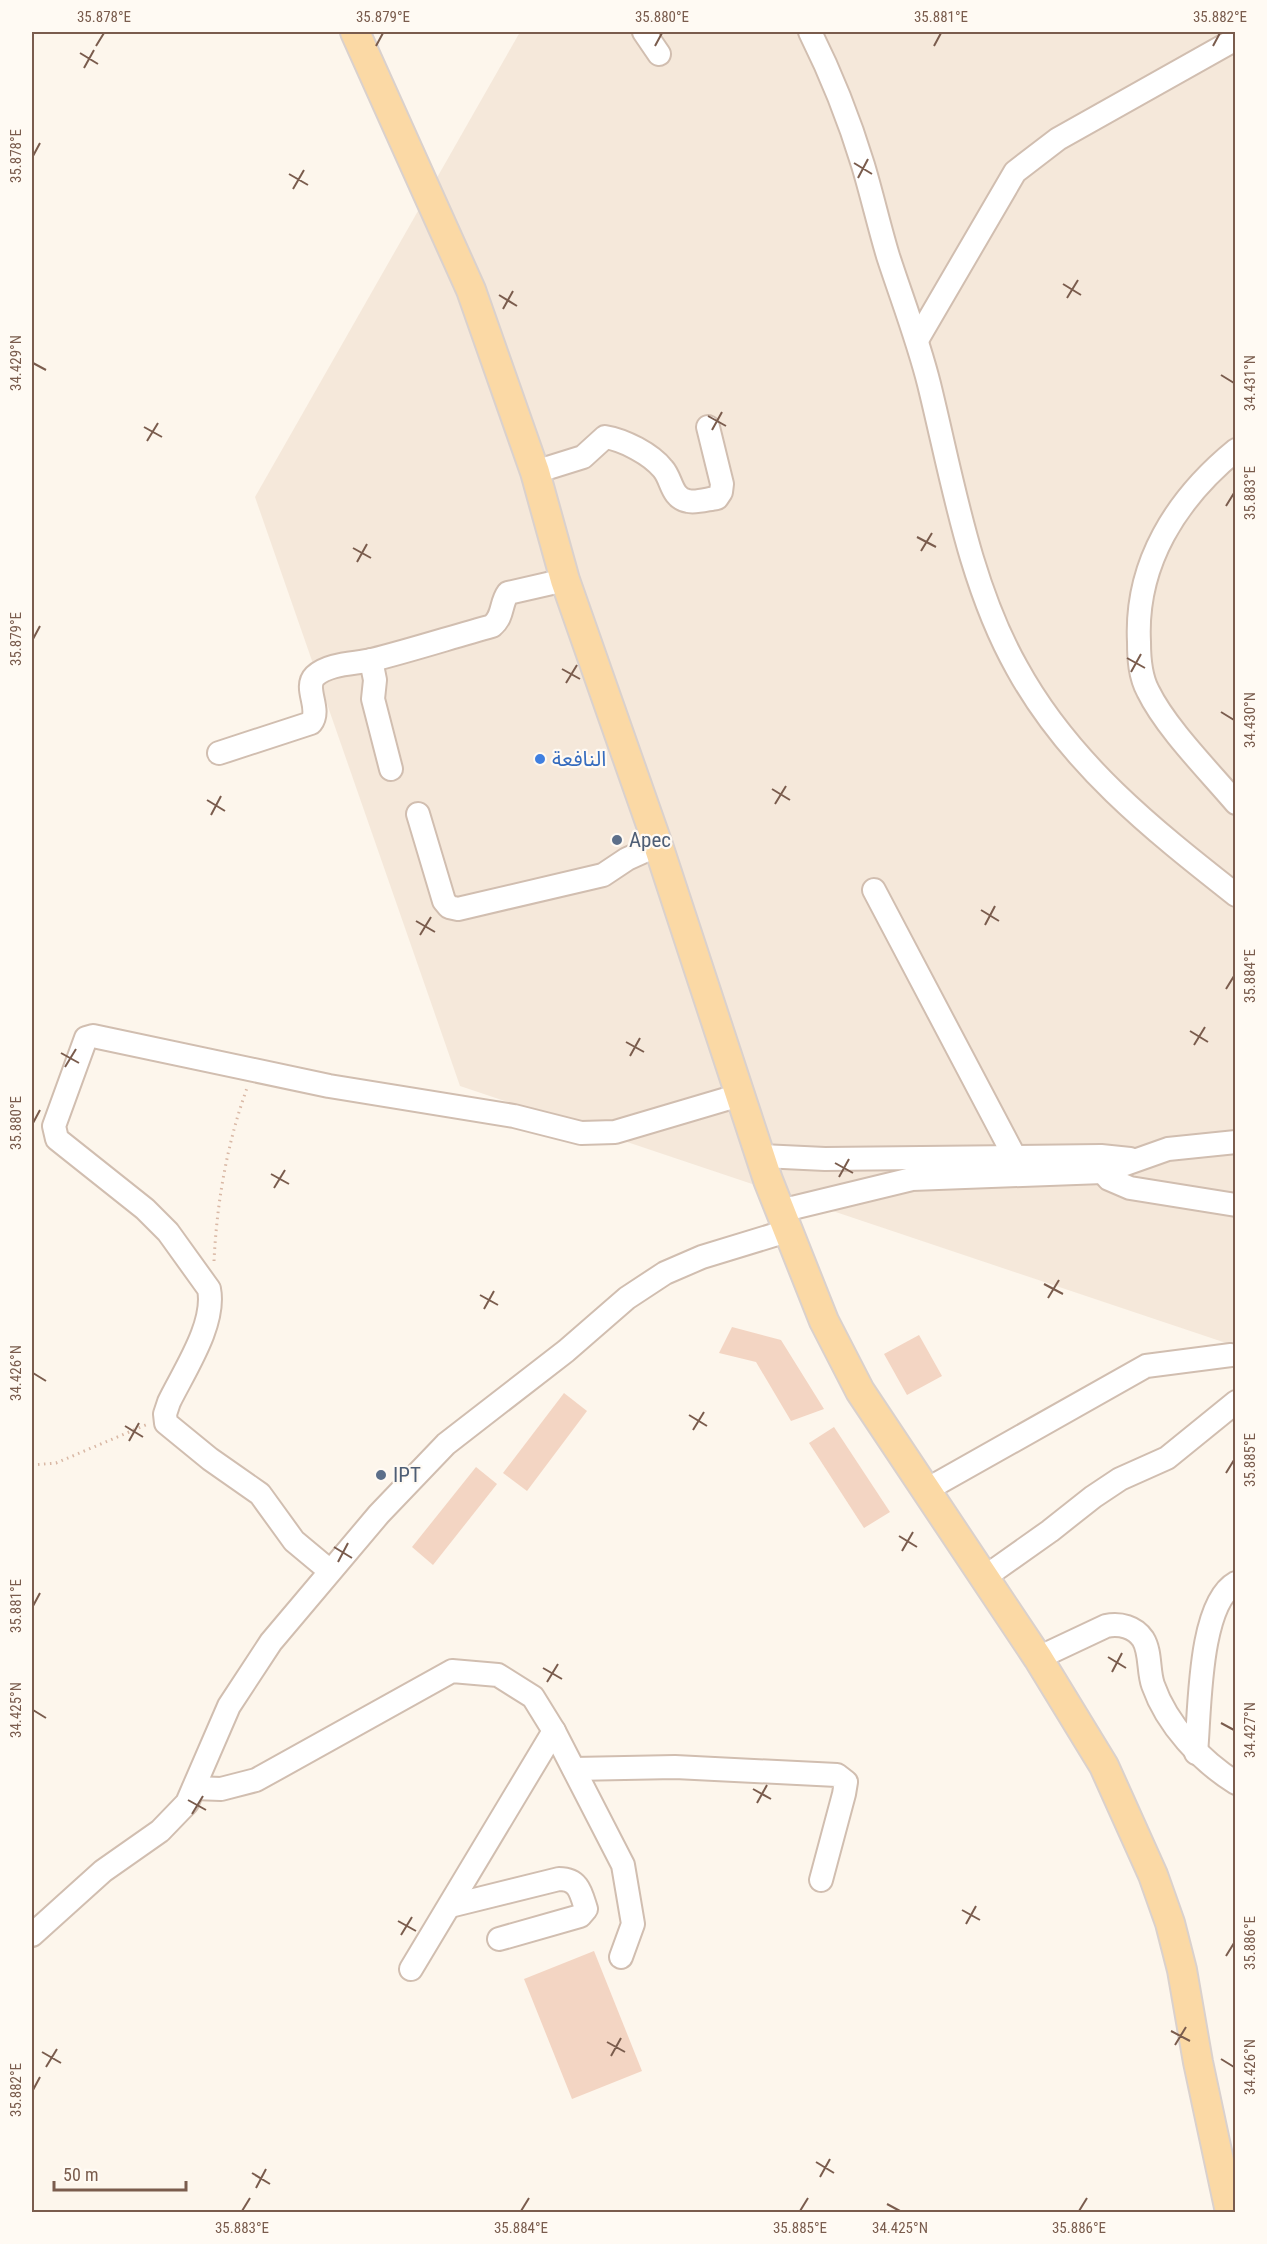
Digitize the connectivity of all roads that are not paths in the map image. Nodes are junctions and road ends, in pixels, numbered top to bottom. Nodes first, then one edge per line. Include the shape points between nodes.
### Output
1 (355, 32) edge
2 (644, 32) edge
3 (810, 32) edge
4 (1236, 39) edge
5 (659, 54) dead end
6 (917, 340) junction
7 (708, 428) dead end
8 (1236, 450) edge
9 (535, 471) junction
10 (566, 580) junction
11 (371, 660) junction
12 (219, 753) dead end
13 (391, 769) dead end
14 (1236, 803) edge
15 (418, 814) dead end
16 (658, 845) junction
17 (874, 890) dead end
18 (1236, 895) edge
19 (740, 1095) junction
20 (1236, 1142) edge
21 (760, 1156) junction
22 (1102, 1164) junction
23 (1019, 1165) junction
24 (965, 1166) junction
25 (1236, 1205) edge
26 (783, 1221) junction
27 (1231, 1355) dead end
28 (1236, 1402) edge
29 (926, 1490) junction
30 (330, 1571) junction
31 (985, 1577) junction
32 (1236, 1582) edge
33 (1038, 1658) junction
34 (554, 1731) junction
35 (1196, 1754) junction
36 (574, 1769) junction
37 (1236, 1783) edge
38 (194, 1788) junction
39 (821, 1881) dead end
40 (450, 1906) junction
41 (32, 1935) edge
42 (499, 1939) dead end
43 (621, 1957) dead end
44 (411, 1969) dead end
45 (1230, 2212) edge

1 - 9 main road via 464,272
2 - 5 street
3 - 6 street via 863,165
4 - 6 street via 1058,139 1015,172
6 - 18 street via 966,534 999,634 1017,670 1059,732 1103,783 1159,835
7 - 9 street via 722,484 717,498 688,501 678,497 657,462 614,438 605,437 583,457
8 - 14 street via 1181,508 1155,548 1145,576 1138,629 1142,674 1148,691 1161,713
9 - 10 main road
10 - 11 street via 508,593 502,600 498,621 492,626
10 - 16 main road
11 - 12 street via 325,669 314,677 311,685 316,712 311,723
11 - 13 street via 373,699
15 - 16 street via 444,901 458,909 603,875
16 - 19 main road
17 - 23 street
19 - 21 main road
19 - 30 street via 615,1132 596,1134 514,1116 329,1086 89,1036 54,1126 57,1139 168,1232 209,1289 212,1300 208,1320 169,1402 166,1423 260,1494 294,1541
20 - 22 street via 1181,1147 1135,1160
21 - 24 street
21 - 26 main road
22 - 23 street
22 - 25 street via 1109,1179 1130,1188
23 - 24 street
24 - 26 street
26 - 29 main road via 849,1372
26 - 30 street via 665,1273 627,1298 566,1351 454,1437
27 - 29 street via 1146,1366
28 - 31 street via 1167,1458 1120,1479
29 - 31 main road
30 - 38 street via 244,1679 218,1728
31 - 33 main road
32 - 35 street via 1226,1588 1213,1613
33 - 35 street via 1106,1626 1131,1628 1143,1640 1152,1684
33 - 45 main road via 1104,1766 1170,1923
34 - 36 street
34 - 38 street via 533,1697 498,1675 452,1671 256,1780 221,1789
34 - 40 street
35 - 37 street
36 - 39 street via 675,1767 837,1774 846,1782
36 - 43 street via 623,1865 633,1924
38 - 41 street via 187,1803 160,1831 103,1871
40 - 42 street via 559,1879 568,1879 579,1887 586,1909 580,1916
40 - 44 street

